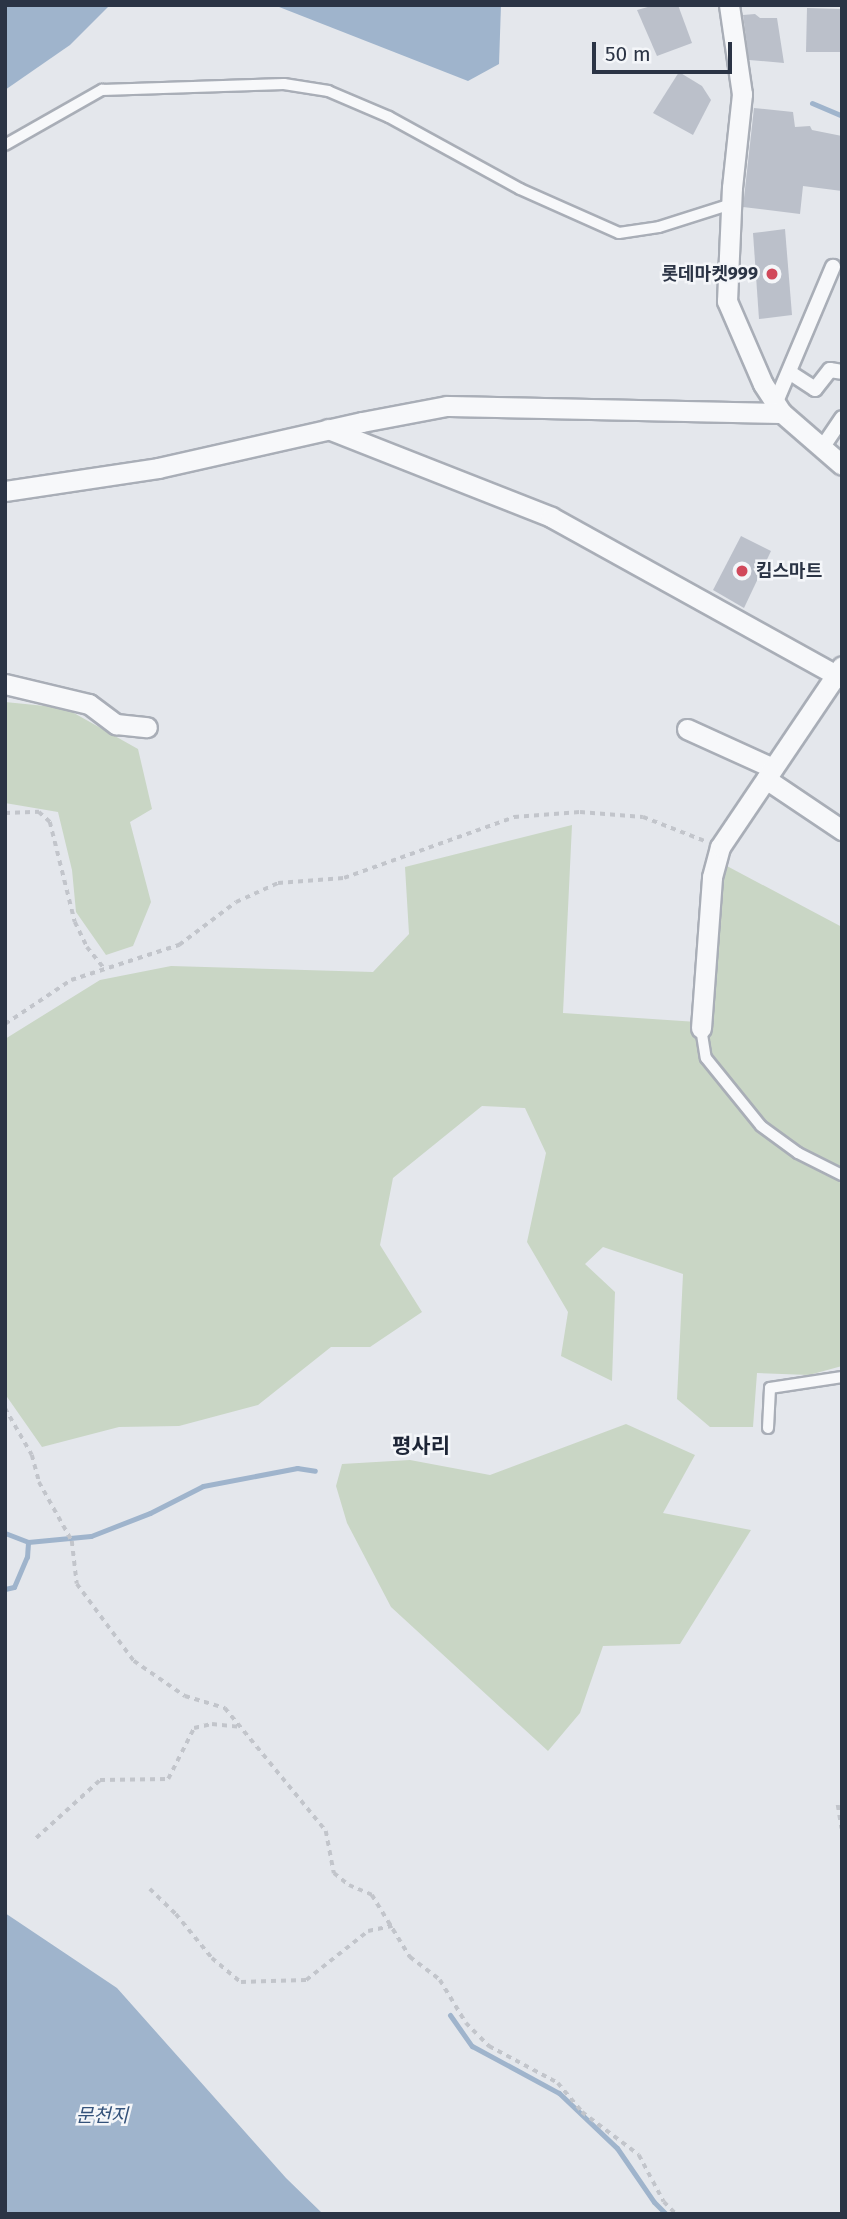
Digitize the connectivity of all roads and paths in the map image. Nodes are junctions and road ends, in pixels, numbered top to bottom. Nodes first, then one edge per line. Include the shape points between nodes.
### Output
1 (729, 5) edge
2 (5, 145) edge
3 (731, 204) junction
4 (834, 267) dead end
5 (841, 369) edge
6 (789, 372) junction
7 (778, 409) junction
8 (842, 418) edge
9 (328, 429) junction
10 (842, 432) edge
11 (830, 455) edge
12 (5, 491) edge
13 (840, 673) edge
14 (5, 684) edge
15 (147, 727) dead end
16 (687, 729) dead end
17 (769, 773) junction
18 (5, 813) edge
19 (842, 830) edge
20 (720, 847) junction
21 (105, 969) junction
22 (5, 1024) edge
23 (701, 1028) joint
24 (842, 1175) edge
25 (842, 1377) edge
26 (5, 1408) edge
27 (768, 1428) dead end
28 (242, 1727) junction
29 (838, 1805) dead end
30 (842, 1829) edge
31 (36, 1838) dead end
32 (150, 1889) dead end
33 (392, 1926) junction
34 (676, 2214) edge

1 - 3 street via 743,94
2 - 3 lane via 102,90 284,84 328,91 389,117 520,190 619,233 660,227
3 - 7 street via 727,301
4 - 6 street
5 - 6 street via 830,370 815,389
6 - 7 street
7 - 9 street via 447,406
7 - 11 street
8 - 11 street
9 - 12 street via 158,468
9 - 13 street via 551,517
10 - 11 street
13 - 17 street
14 - 15 street via 89,704 116,724
16 - 17 street
17 - 19 street
17 - 20 street
18 - 21 path via 39,812 50,822 75,922
20 - 21 path via 643,817 580,812 513,817 344,878 278,883 236,902 179,946
20 - 23 street via 712,877
21 - 22 path via 71,980
23 - 24 lane via 706,1058 761,1126 798,1153
25 - 27 lane via 770,1388
26 - 28 path via 17,1424 39,1482 72,1541 77,1584 134,1661 185,1696 225,1708
28 - 31 path via 212,1724 194,1728 168,1779 100,1780
28 - 33 path via 326,1831 334,1872 372,1895
29 - 30 path
32 - 33 path via 212,1958 241,1982 306,1980 368,1931
33 - 34 path via 410,1958 440,1980 466,2023 489,2046 558,2083 582,2112 639,2155 664,2202

